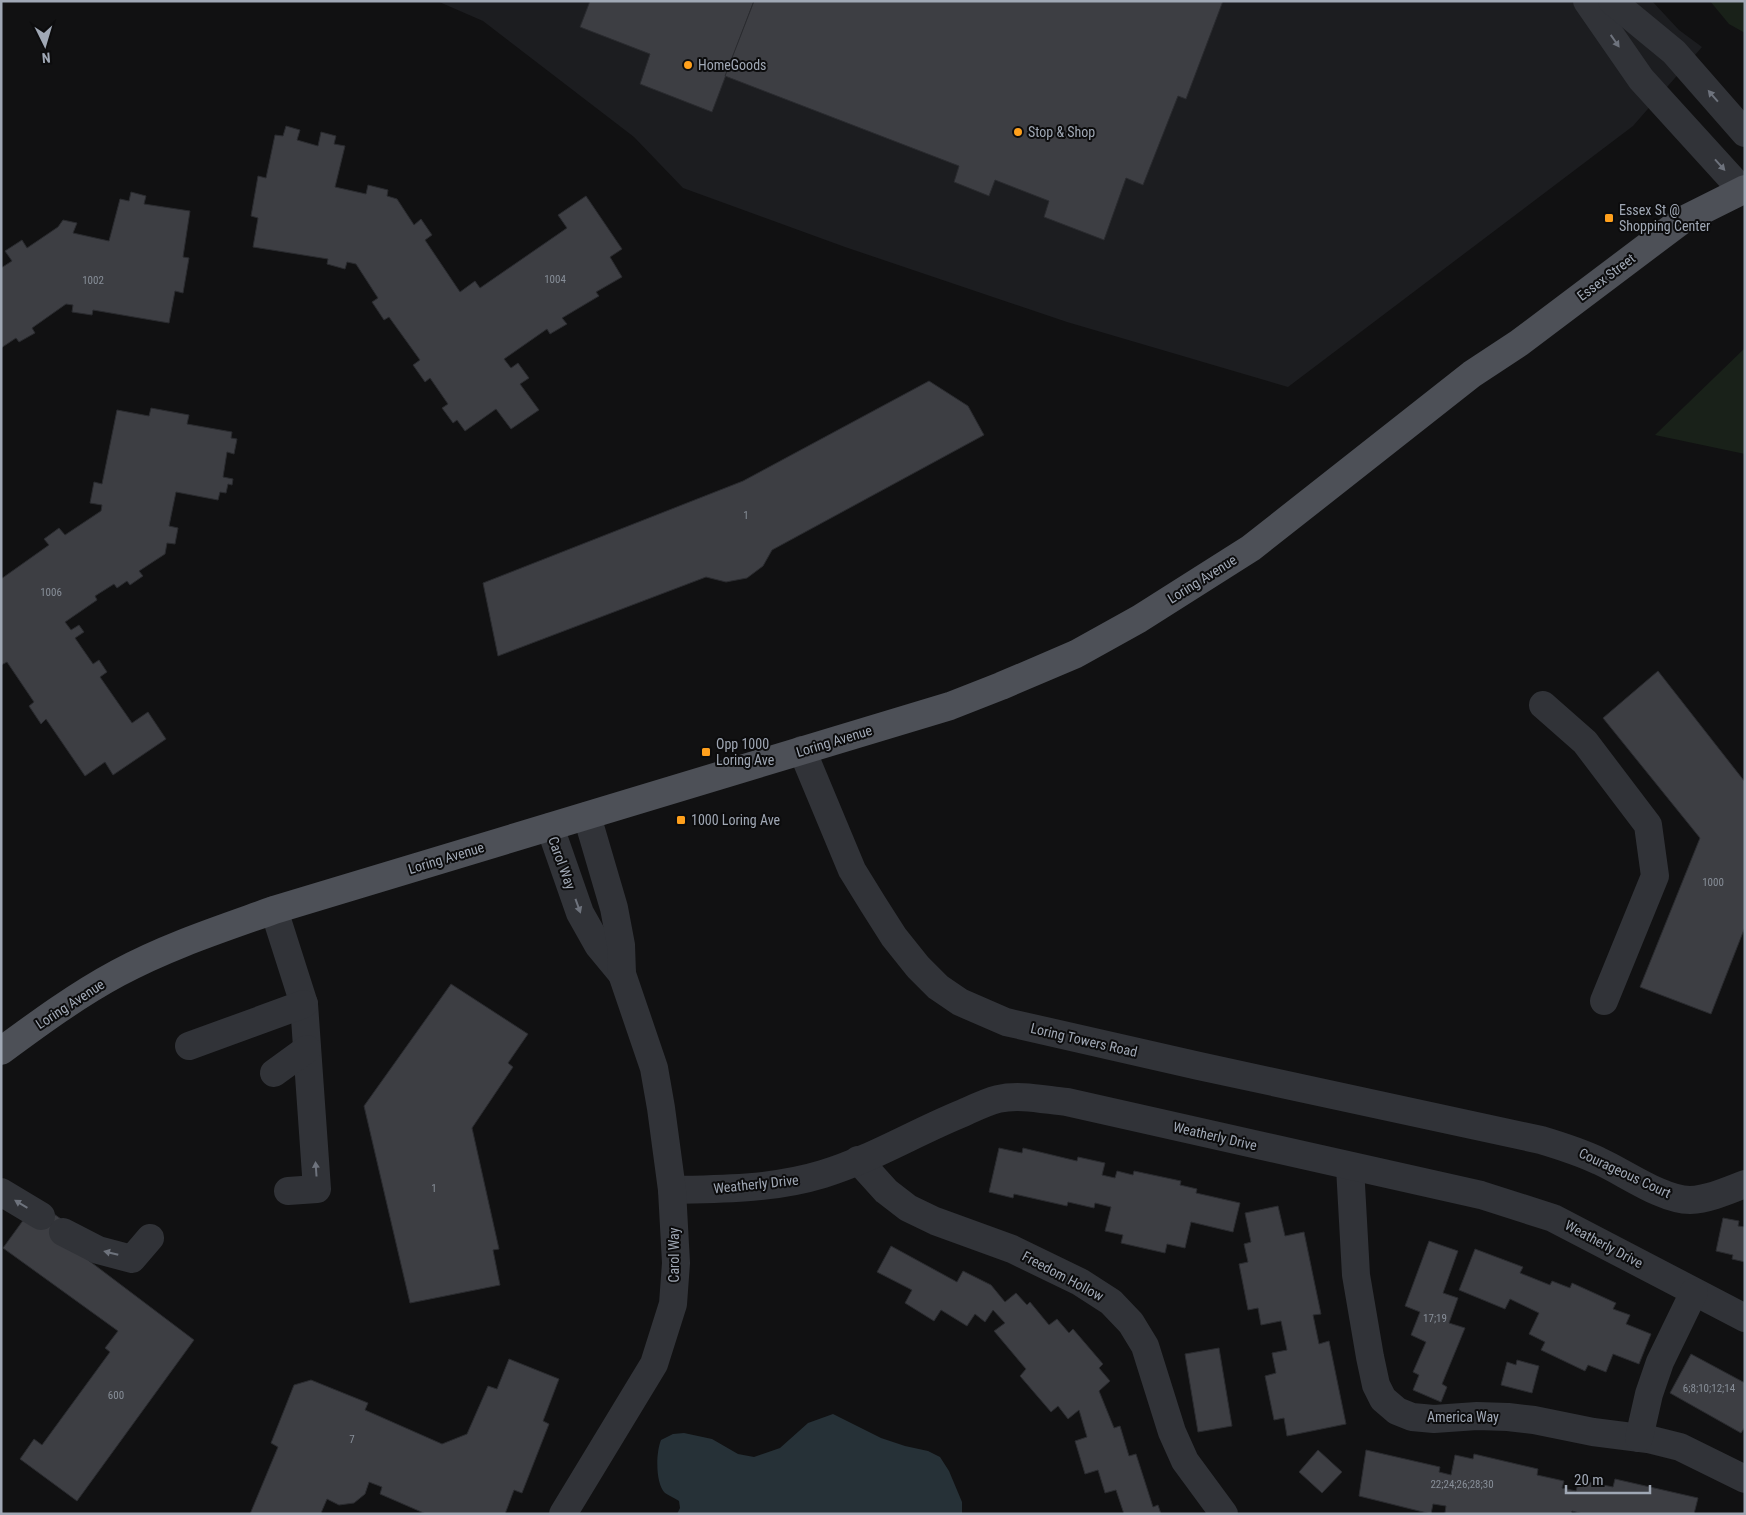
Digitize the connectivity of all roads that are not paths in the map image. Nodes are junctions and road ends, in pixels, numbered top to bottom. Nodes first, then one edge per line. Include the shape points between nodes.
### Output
1 (1587, 1) edge
2 (1612, 1) edge
3 (1745, 133) edge
4 (1743, 190) edge
5 (1472, 374) joint
6 (1543, 705) dead end
7 (802, 750) junction
8 (587, 816) junction
9 (550, 827) junction
10 (274, 910) junction
11 (622, 974) junction
12 (77, 997) junction
13 (1604, 1001) dead end
14 (304, 1004) junction
15 (1, 1031) edge
16 (189, 1046) dead end
17 (307, 1049) junction
18 (1, 1052) edge
19 (274, 1073) dead end
20 (1505, 1132) joint
21 (858, 1160) junction
22 (1350, 1166) junction
23 (1745, 1184) edge
24 (672, 1190) junction
25 (288, 1191) dead end
26 (1, 1192) edge
27 (42, 1216) dead end
28 (63, 1232) dead end
29 (150, 1238) dead end
30 (1694, 1292) junction
31 (1745, 1318) edge
32 (1640, 1438) junction
33 (1745, 1479) edge
34 (563, 1514) edge
35 (1224, 1514) edge

1 -> 4 street via 1641,79
3 -> 2 street via 1674,52
4 - 5 main road, Essex Street via 1681,221 1519,343
5 - 7 main road, Loring Avenue via 1251,548 1108,637 1040,670 950,706
6 - 13 street via 1585,742 1648,825 1655,876
7 - 8 main road, Loring Avenue
7 - 20 street, Loring Towers Road via 852,870 883,920 918,967 938,987 960,1002 1006,1022
8 - 9 main road, Loring Avenue
8 - 11 street, Carol Way via 614,908 621,944
9 - 10 main road, Loring Avenue
9 -> 11 street, Carol Way via 580,913 598,945
10 - 12 main road, Loring Avenue via 164,951
10 - 14 street
11 - 24 street, Carol Way via 654,1068
12 - 15 main road
12 - 18 main road, Loring Avenue
14 - 16 street
14 - 17 street
17 - 19 street
25 -> 17 street via 317,1189
20 - 23 street, Courageous Court via 1573,1149 1654,1190 1688,1200 1705,1198
21 - 22 street, Weatherly Drive via 879,1153 934,1124 997,1099 1014,1097 1067,1102
21 - 24 street, Weatherly Drive via 825,1174 792,1182
21 - 35 street, Freedom Hollow via 886,1191 908,1208 1012,1249 1080,1282 1111,1302 1131,1323 1145,1346 1172,1432 1185,1461
22 - 30 street, Weatherly Drive via 1481,1195 1538,1212
22 - 32 street, America Way via 1356,1276 1376,1385 1383,1399 1397,1411 1412,1417 1508,1417
24 - 34 street, Carol Way via 676,1262 673,1304 654,1364
27 -> 26 street
29 -> 28 street via 132,1259 98,1250
30 - 31 street, Weatherly Drive
30 - 32 street via 1660,1362
32 - 33 street, America Way via 1680,1447

